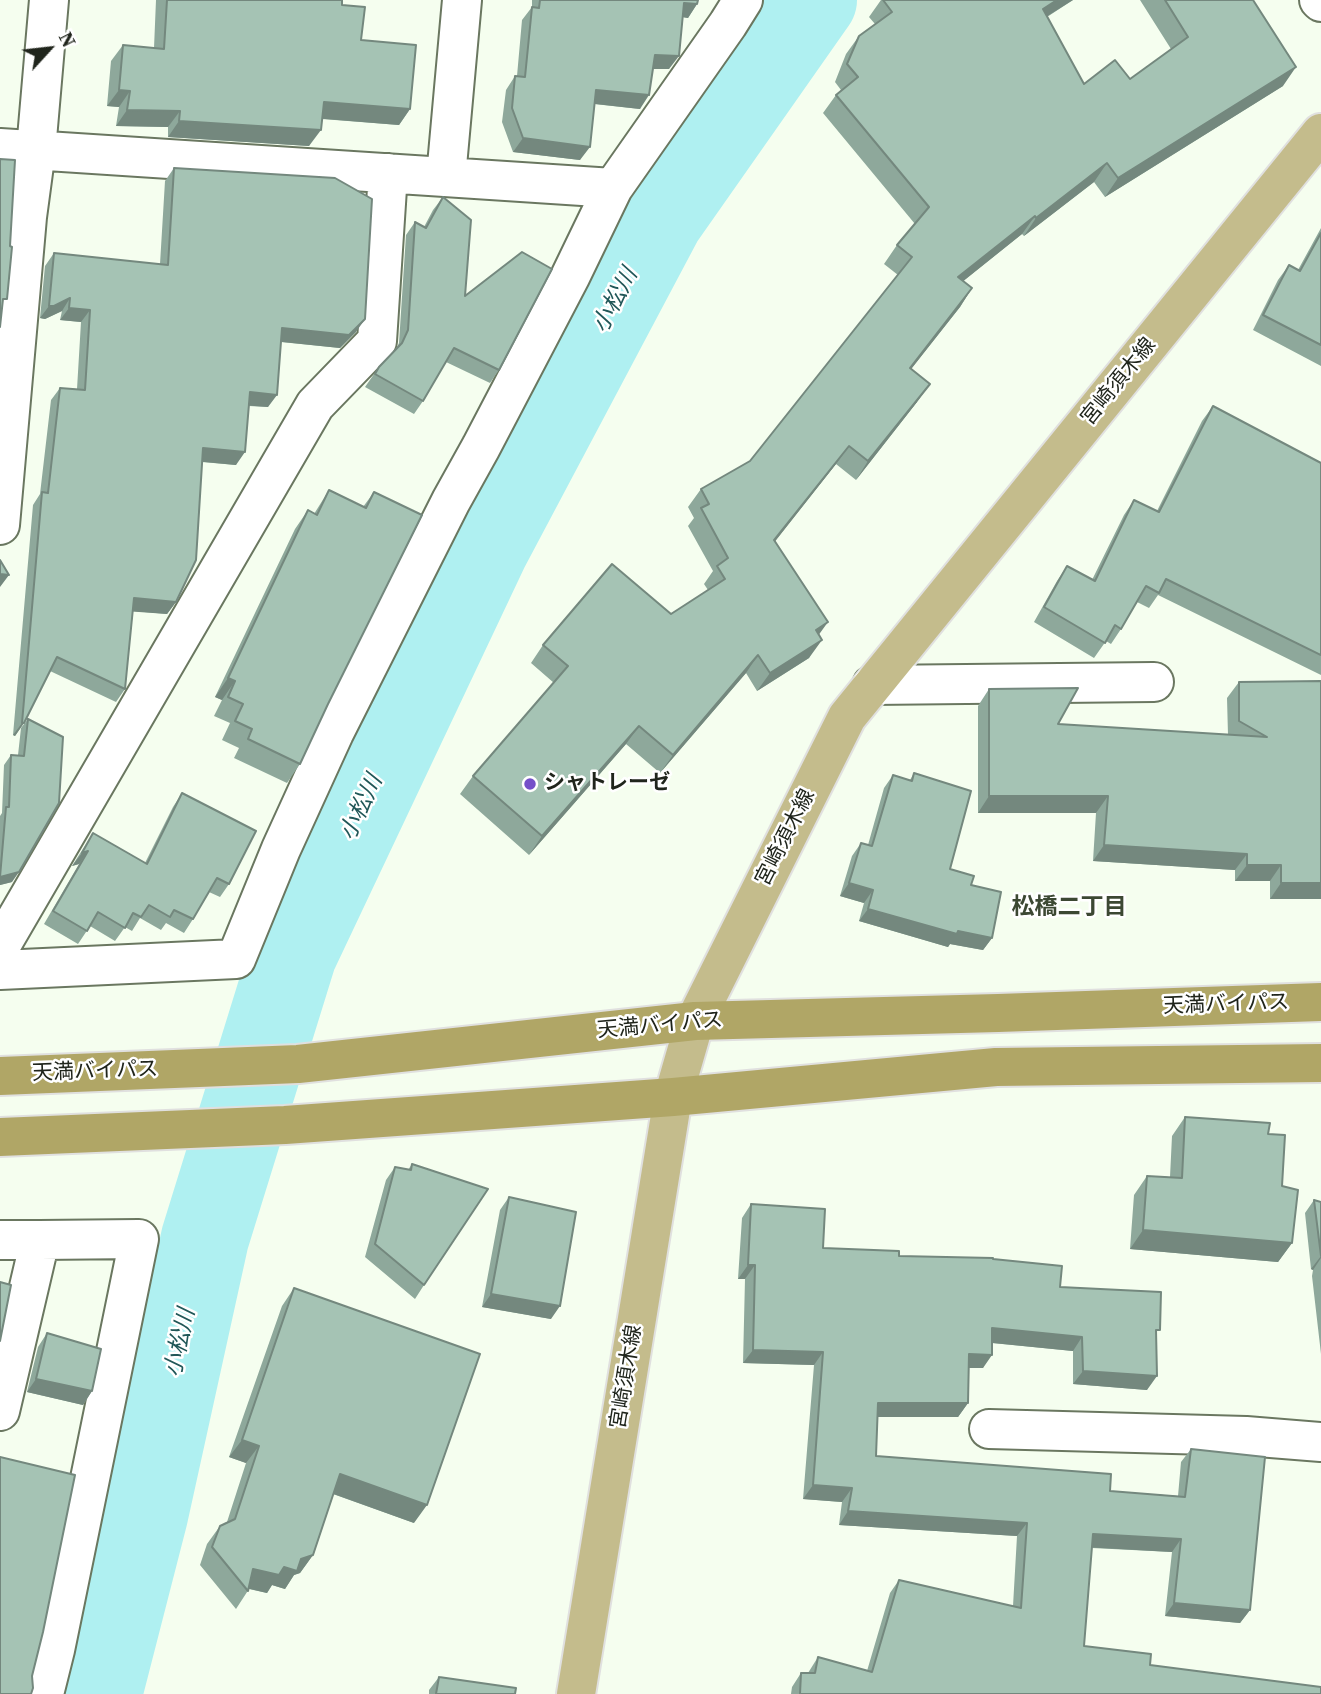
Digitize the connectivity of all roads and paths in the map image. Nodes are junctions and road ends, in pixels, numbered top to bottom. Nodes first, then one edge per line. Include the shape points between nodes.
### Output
1 (49, 0) edge
2 (462, 0) edge
3 (743, 0) edge
4 (1321, 133) edge
5 (18, 149) edge
6 (388, 173) junction
7 (446, 177) junction
8 (614, 188) junction
9 (0, 526) edge
10 (1154, 682) dead end
11 (872, 685) junction
12 (0, 947) edge
13 (0, 970) edge
14 (1321, 1002) edge
15 (695, 1021) junction
16 (1321, 1063) edge
17 (0, 1076) edge
18 (673, 1097) junction
19 (0, 1137) edge
20 (0, 1240) edge
21 (40, 1240) junction
22 (0, 1411) edge
23 (989, 1429) dead end
24 (1321, 1442) edge
25 (44, 1694) edge
26 (576, 1694) edge

1 - 5 street
2 - 7 street
3 - 8 street
4 - 11 main road, 宮崎須木線
5 - 6 street
5 - 9 street via 27,217
6 - 7 street
6 - 12 street via 377,341 315,405
7 - 8 street
8 - 13 street via 334,733 236,959
10 - 11 street
11 - 15 main road, 宮崎須木線 via 847,717
14 - 15 highway, 天満バイパス
15 - 17 highway, 天満バイパス via 298,1064
15 - 18 main road, 宮崎須木線
16 - 18 highway via 996,1067
18 - 19 highway via 285,1125
18 - 26 main road, 宮崎須木線
20 - 21 street
21 - 22 street
21 - 25 street via 139,1239
23 - 24 street

